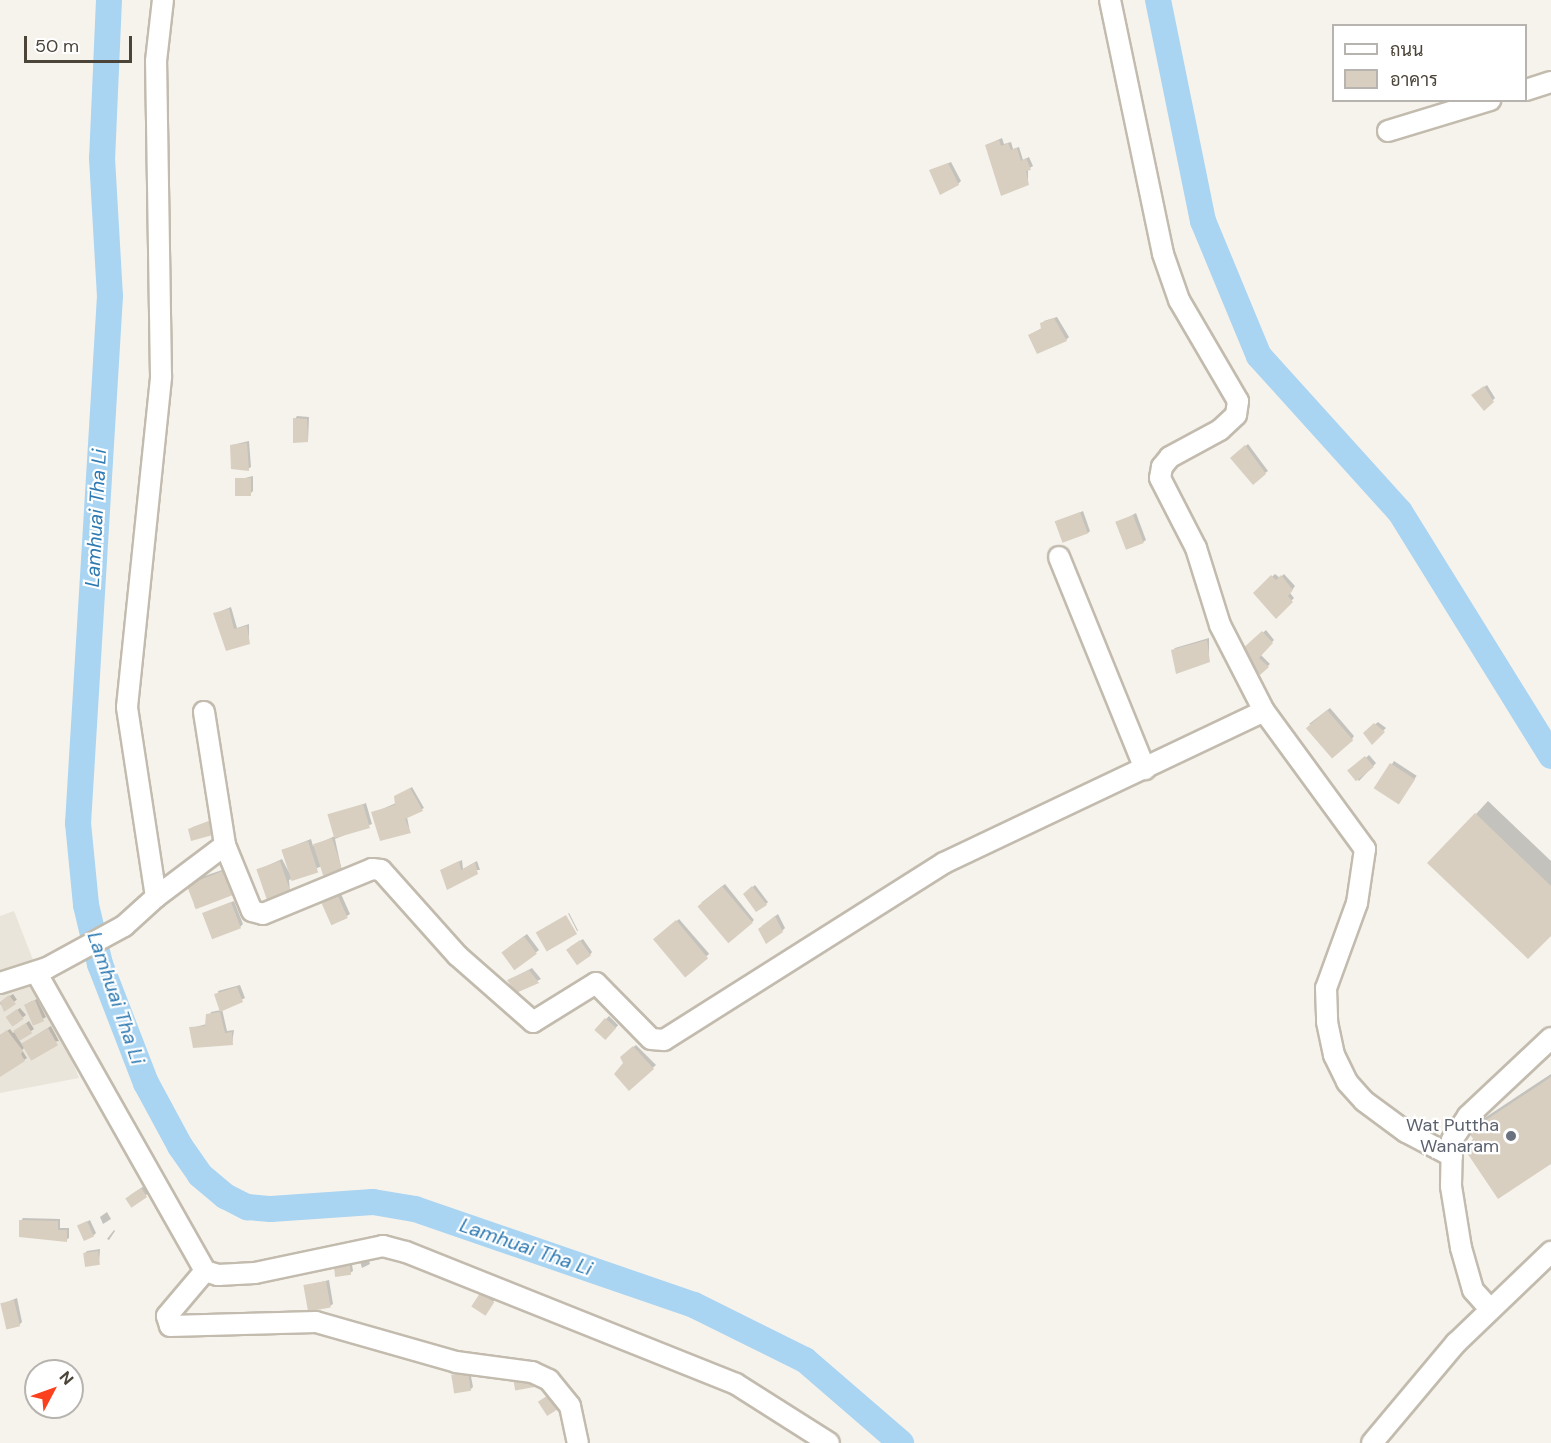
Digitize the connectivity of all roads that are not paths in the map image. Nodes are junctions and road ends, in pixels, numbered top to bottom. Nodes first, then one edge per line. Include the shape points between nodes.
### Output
1 (163, 0) edge
2 (1110, 0) edge
3 (1551, 82) edge
4 (1527, 90) edge
5 (1483, 102) edge
6 (1388, 131) dead end
7 (1059, 557) dead end
8 (1264, 711) junction
9 (204, 712) dead end
10 (1144, 769) junction
11 (225, 845) junction
12 (156, 897) junction
13 (41, 970) junction
14 (0, 983) edge
15 (1551, 1038) edge
16 (1452, 1156) junction
17 (1551, 1252) edge
18 (205, 1271) junction
19 (1490, 1309) junction
20 (578, 1443) edge
21 (829, 1443) edge
22 (1372, 1443) edge

1 - 12 street via 156,61 161,376 127,707
2 - 8 street via 1163,254 1179,300 1238,401 1236,415 1220,430 1170,457 1161,467 1160,478 1196,548 1220,625
3 - 4 street
5 - 6 street
7 - 10 street
8 - 10 street
8 - 16 street via 1365,849 1357,903 1326,988 1327,1022 1334,1055 1347,1082 1364,1101 1406,1132
9 - 11 street
10 - 11 street via 944,863 664,1040 651,1039 596,983 533,1022 458,956 381,870 372,869 263,914 252,911
11 - 12 street
12 - 13 street via 124,926
13 - 14 street
13 - 18 street
15 - 16 street via 1468,1116 1452,1140
16 - 19 street via 1451,1186 1461,1248 1473,1290
17 - 19 street
18 - 20 street via 167,1316 170,1326 316,1322 456,1362 532,1372 549,1380 570,1406
18 - 21 street via 218,1275 255,1273 383,1246 406,1252 736,1384
19 - 22 street via 1456,1343

